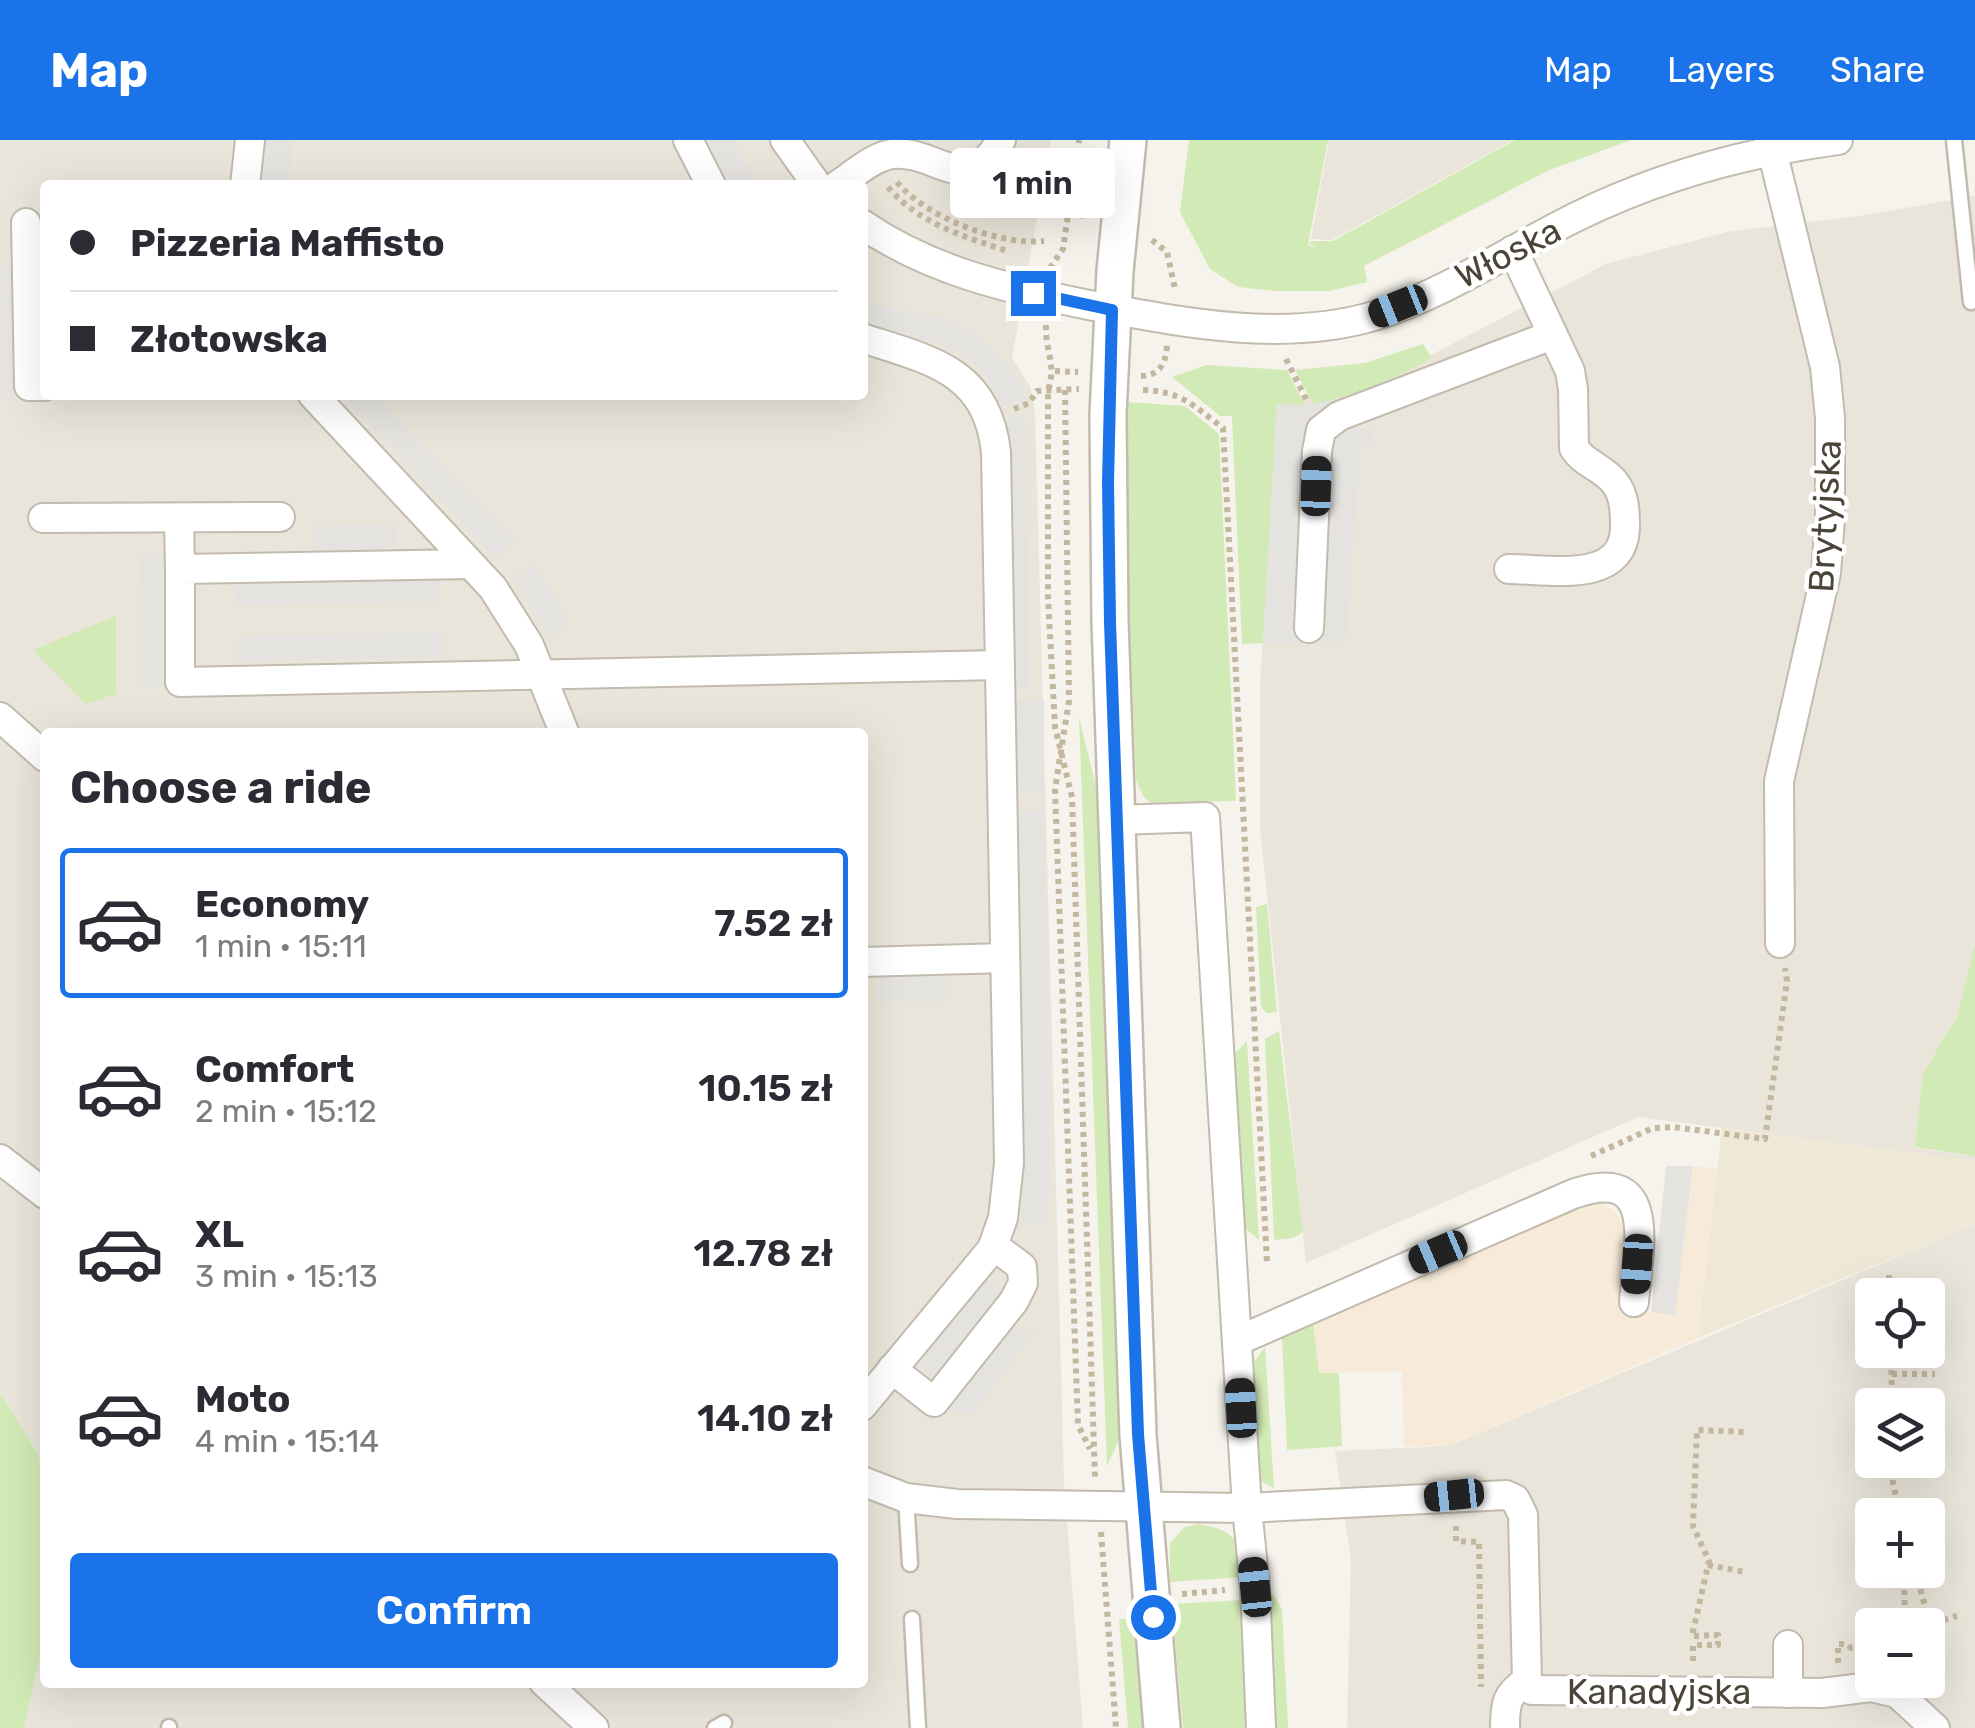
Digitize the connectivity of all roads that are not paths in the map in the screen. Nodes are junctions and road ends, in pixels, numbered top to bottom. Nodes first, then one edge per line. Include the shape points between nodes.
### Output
1 (250, 140) edge
2 (688, 140) edge
3 (785, 140) edge
4 (1001, 140) edge
5 (1128, 140) edge
6 (1838, 140) edge
7 (1954, 140) edge
8 (1772, 150) junction
9 (246, 180) edge
10 (708, 180) edge
11 (813, 180) edge
12 (846, 180) edge
13 (24, 223) edge
14 (868, 227) edge
15 (1512, 250) junction
16 (36, 273) edge
17 (1970, 302) dead end
18 (1112, 310) junction
19 (1552, 335) junction
20 (868, 340) edge
21 (40, 386) edge
22 (318, 400) edge
23 (280, 516) dead end
24 (43, 518) dead end
25 (180, 518) junction
26 (470, 564) junction
27 (180, 569) junction
28 (1509, 569) dead end
29 (1309, 628) dead end
30 (1000, 665) junction
31 (543, 674) junction
32 (0, 717) edge
33 (563, 728) edge
34 (40, 753) edge
35 (1116, 820) junction
36 (1780, 942) dead end
37 (1005, 958) junction
38 (868, 962) edge
39 (0, 1159) edge
40 (40, 1190) edge
41 (994, 1246) junction
42 (1634, 1302) dead end
43 (1237, 1341) junction
44 (892, 1368) junction
45 (868, 1398) edge
46 (868, 1483) edge
47 (906, 1498) junction
48 (1143, 1507) junction
49 (1247, 1508) junction
50 (910, 1564) dead end
51 (912, 1618) dead end
52 (1788, 1645) dead end
53 (1528, 1681) junction
54 (551, 1688) edge
55 (1788, 1693) junction
56 (594, 1728) edge
57 (918, 1728) edge
58 (1162, 1728) edge
59 (1261, 1728) edge
60 (1505, 1728) edge
61 (1936, 1728) edge

1 - 9 street
2 - 10 street
3 - 11 street
4 - 12 street via 982,164 956,171 898,153
5 - 18 street
6 - 8 street, Włoska
7 - 17 lane
8 - 15 street, Włoska via 1652,184
8 - 36 street, Brytyjska via 1825,367 1830,418 1826,573 1778,780
13 - 16 street
14 - 18 street, Włoska via 976,279
15 - 18 street, Włoska via 1374,316 1319,326 1241,327
15 - 19 street
16 - 21 street via 29,386
18 - 35 street via 1108,504
19 - 28 street via 1570,371 1574,448 1618,485 1624,540 1619,555 1600,568
19 - 29 street via 1339,416 1321,430
20 - 30 street via 947,367 975,393 989,418 996,452
22 - 26 street
23 - 25 street
24 - 25 street
25 - 27 street
26 - 27 street
26 - 31 street via 512,614
27 - 31 street via 180,682
30 - 31 street
30 - 37 street
31 - 33 street
32 - 34 street
35 - 43 street via 1205,817
35 - 48 street
37 - 38 street
37 - 41 street via 1009,1180
39 - 40 street
41 - 44 street
41 - 44 street via 1022,1267 1020,1291 934,1402
42 - 43 street via 1639,1214 1630,1197 1600,1186
43 - 49 street
44 - 45 street
46 - 47 street, Kanadyjska
47 - 48 street, Kanadyjska
47 - 50 lane
48 - 49 street, Kanadyjska
48 - 58 street
49 - 53 street, Kanadyjska via 1506,1495 1520,1506
49 - 59 street
51 - 57 lane
52 - 55 street
53 - 55 street, Kanadyjska via 1537,1692
53 - 60 street via 1506,1701
54 - 56 street
55 - 61 street, Kanadyjska via 1888,1688

